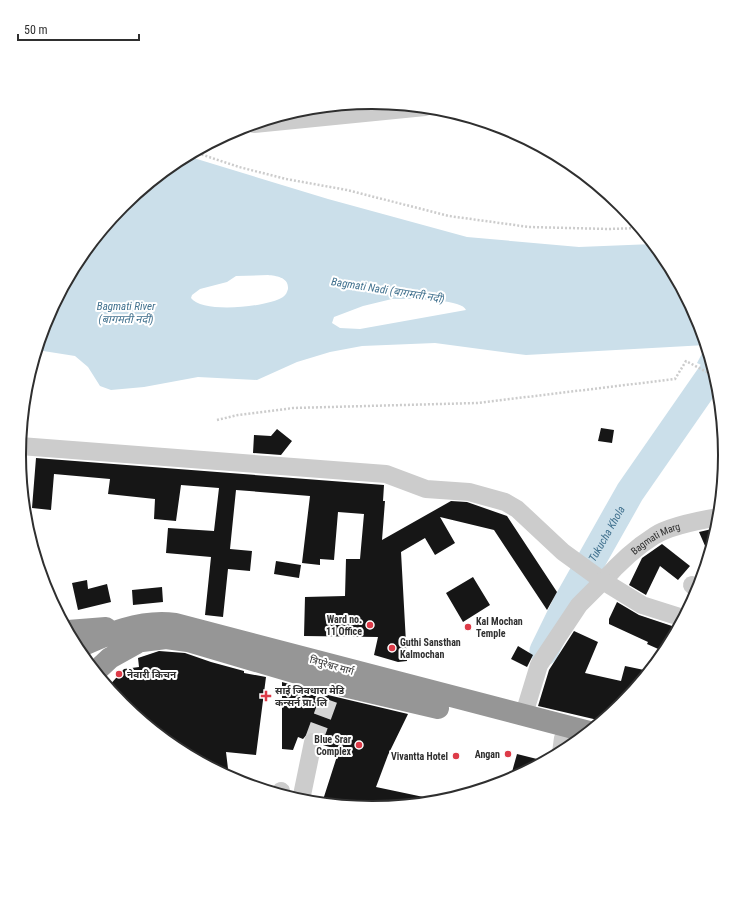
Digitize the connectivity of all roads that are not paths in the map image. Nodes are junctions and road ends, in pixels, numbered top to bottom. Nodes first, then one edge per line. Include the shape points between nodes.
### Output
1 (395, 110) edge
2 (281, 121) edge
3 (26, 446) edge
4 (712, 518) edge
5 (598, 577) junction
6 (678, 616) edge
7 (74, 631) edge
8 (142, 633) junction
9 (83, 645) edge
10 (90, 656) edge
11 (99, 668) edge
12 (524, 714) junction
13 (582, 730) edge
14 (313, 742) tunnel mouth
15 (564, 743) edge
16 (302, 794) edge

1 - 2 street
3 - 5 street via 386,474 426,489 469,492 505,502 517,509 563,552
4 - 5 street, Bagmati Marg via 655,535
5 - 6 street via 642,605
5 - 12 street, Bagmati Marg via 539,665
7 - 8 highway
8 - 9 highway, त्रिपुरेश्वर मार्ग via 106,635
8 - 10 highway, त्रिपुरेश्वर मार्ग
8 - 11 highway
8 - 12 highway, त्रिपुरेश्वर मार्ग via 164,622 187,626 342,669
8 - 15 highway, त्रिपुरेश्वर मार्ग via 188,641 331,688
12 - 13 highway, त्रिपुरेश्वर मार्ग
14 - 16 street

